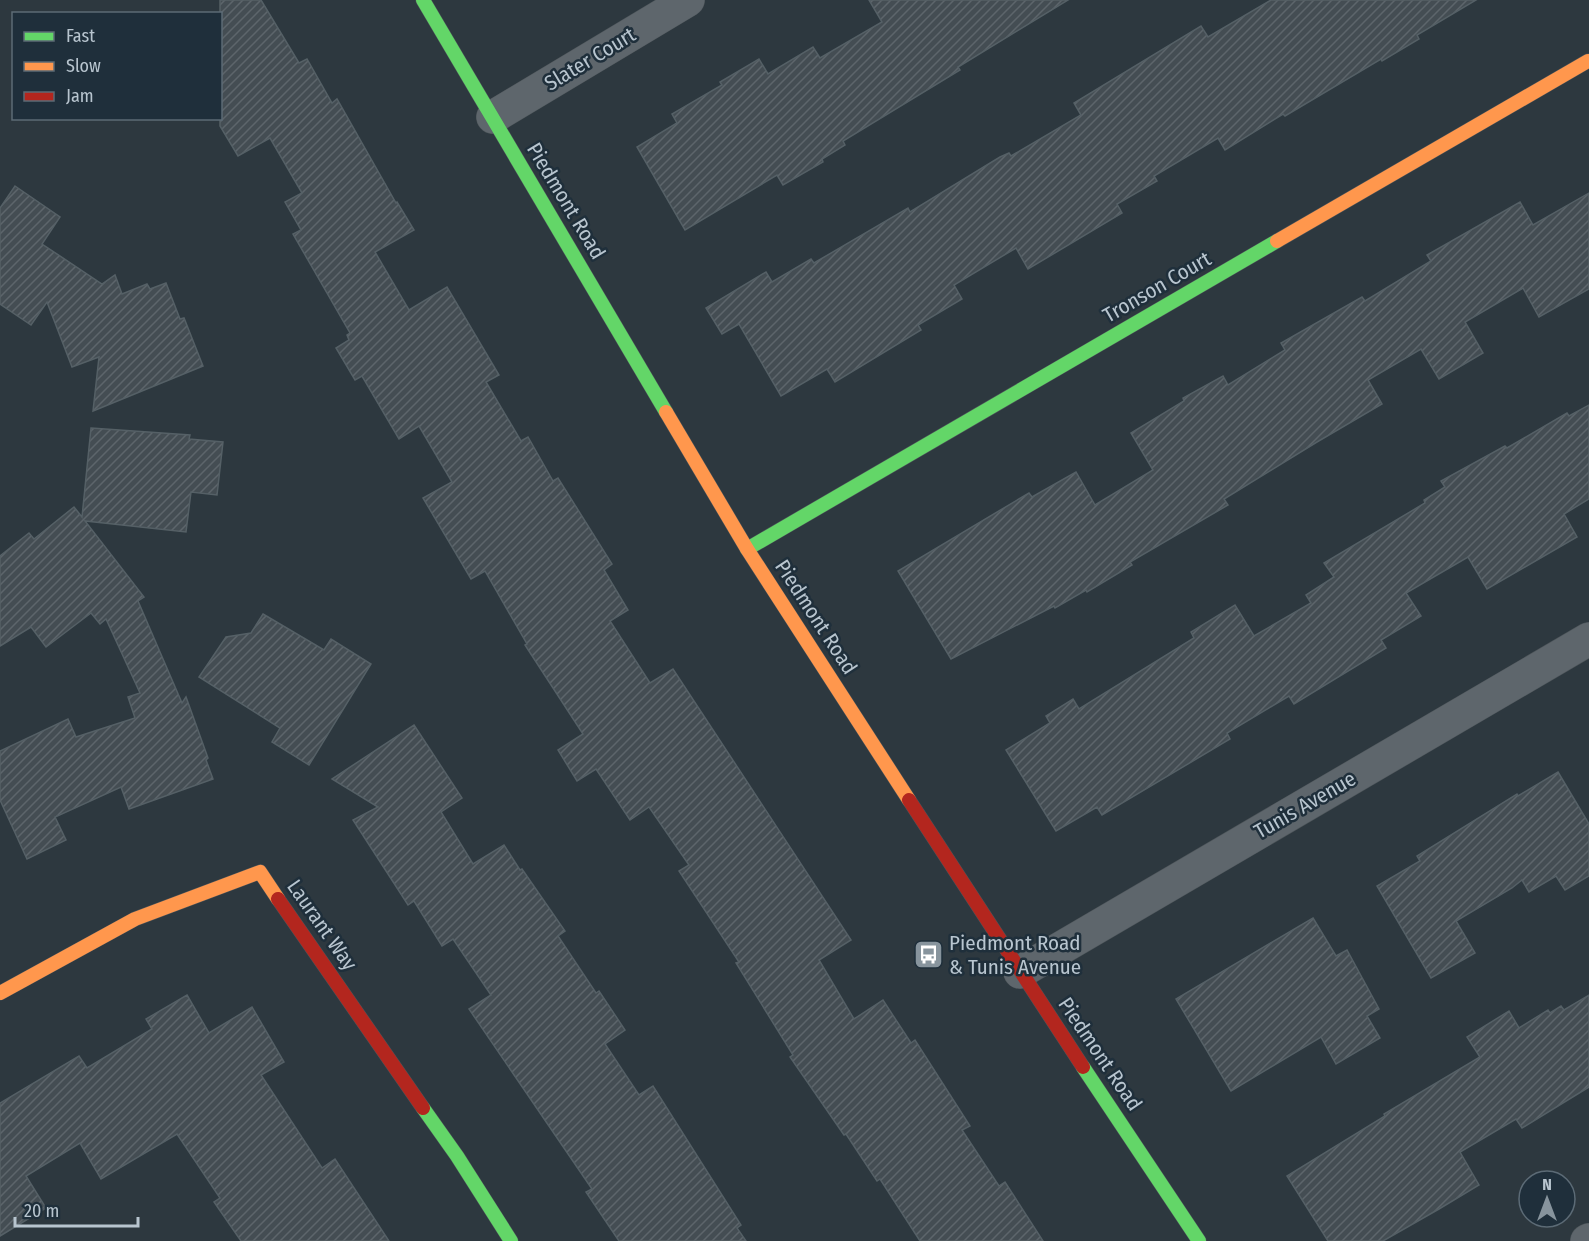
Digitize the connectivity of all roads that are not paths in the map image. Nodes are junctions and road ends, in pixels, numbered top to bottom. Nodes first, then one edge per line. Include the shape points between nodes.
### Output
1 (423, 0) edge
2 (688, 0) edge
3 (1588, 61) edge
4 (493, 117) junction
5 (747, 549) junction
6 (1589, 639) edge
7 (1020, 972) junction
8 (0, 993) edge
9 (511, 1241) edge
10 (1199, 1241) edge

1 - 4 street, Piedmont Road
2 - 4 street, Slater Court
3 - 5 street, Tronson Court
4 - 5 street, Piedmont Road
5 - 7 street, Piedmont Road
6 - 7 street, Tunis Avenue
7 - 10 street, Piedmont Road
8 - 9 street, Laurant Way via 135,919 260,872 457,1156

